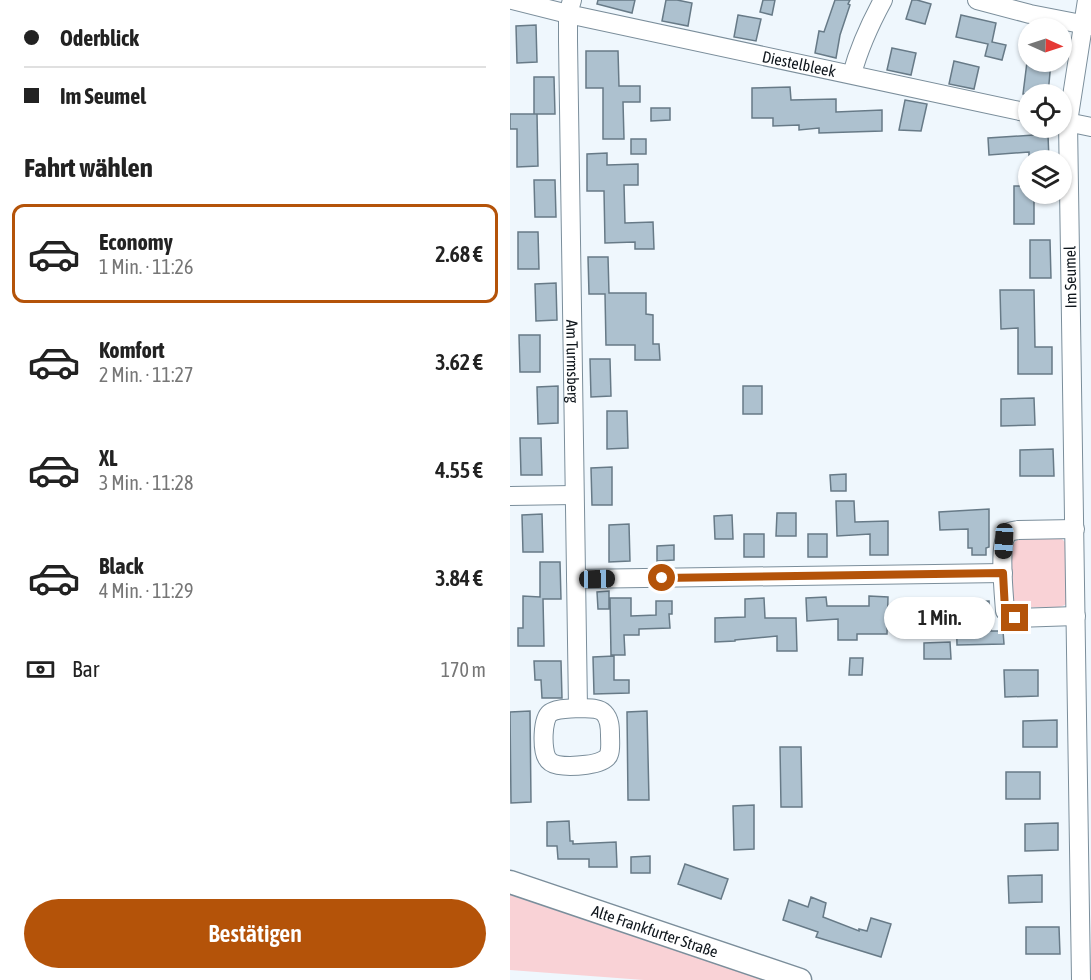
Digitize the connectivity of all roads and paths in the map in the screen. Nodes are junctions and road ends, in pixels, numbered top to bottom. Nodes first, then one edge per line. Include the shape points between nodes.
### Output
1 (512, 0) edge
2 (883, 0) edge
3 (977, 0) edge
4 (1087, 0) edge
5 (570, 7) edge
6 (1087, 26) edge
7 (852, 74) junction
8 (1072, 91) edge
9 (1018, 112) edge
10 (1072, 123) edge
11 (1091, 127) edge
12 (1065, 138) edge
13 (574, 495) junction
14 (510, 496) edge
15 (1075, 529) junction
16 (1003, 573) junction
17 (576, 579) junction
18 (1076, 616) junction
19 (578, 708) dead end
20 (510, 882) edge
21 (800, 980) edge
22 (1081, 980) edge

1 - 5 street, Diestelbleek
2 - 7 street
3 - 6 street
4 - 6 street, Im Seumel
5 - 7 street, Diestelbleek
5 - 13 street, Am Turmsberg
6 - 8 street, Im Seumel
7 - 9 street, Diestelbleek
10 - 11 street
12 - 15 street, Im Seumel
13 - 14 street
13 - 17 street, Am Turmsberg
15 - 16 street via 1010,531 1004,541
15 - 18 street, Im Seumel
16 - 17 street
16 - 18 street via 1005,610 1015,618
17 - 19 street, Am Turmsberg
18 - 22 street, Im Seumel
20 - 21 street, Alte Frankfurter Straße

